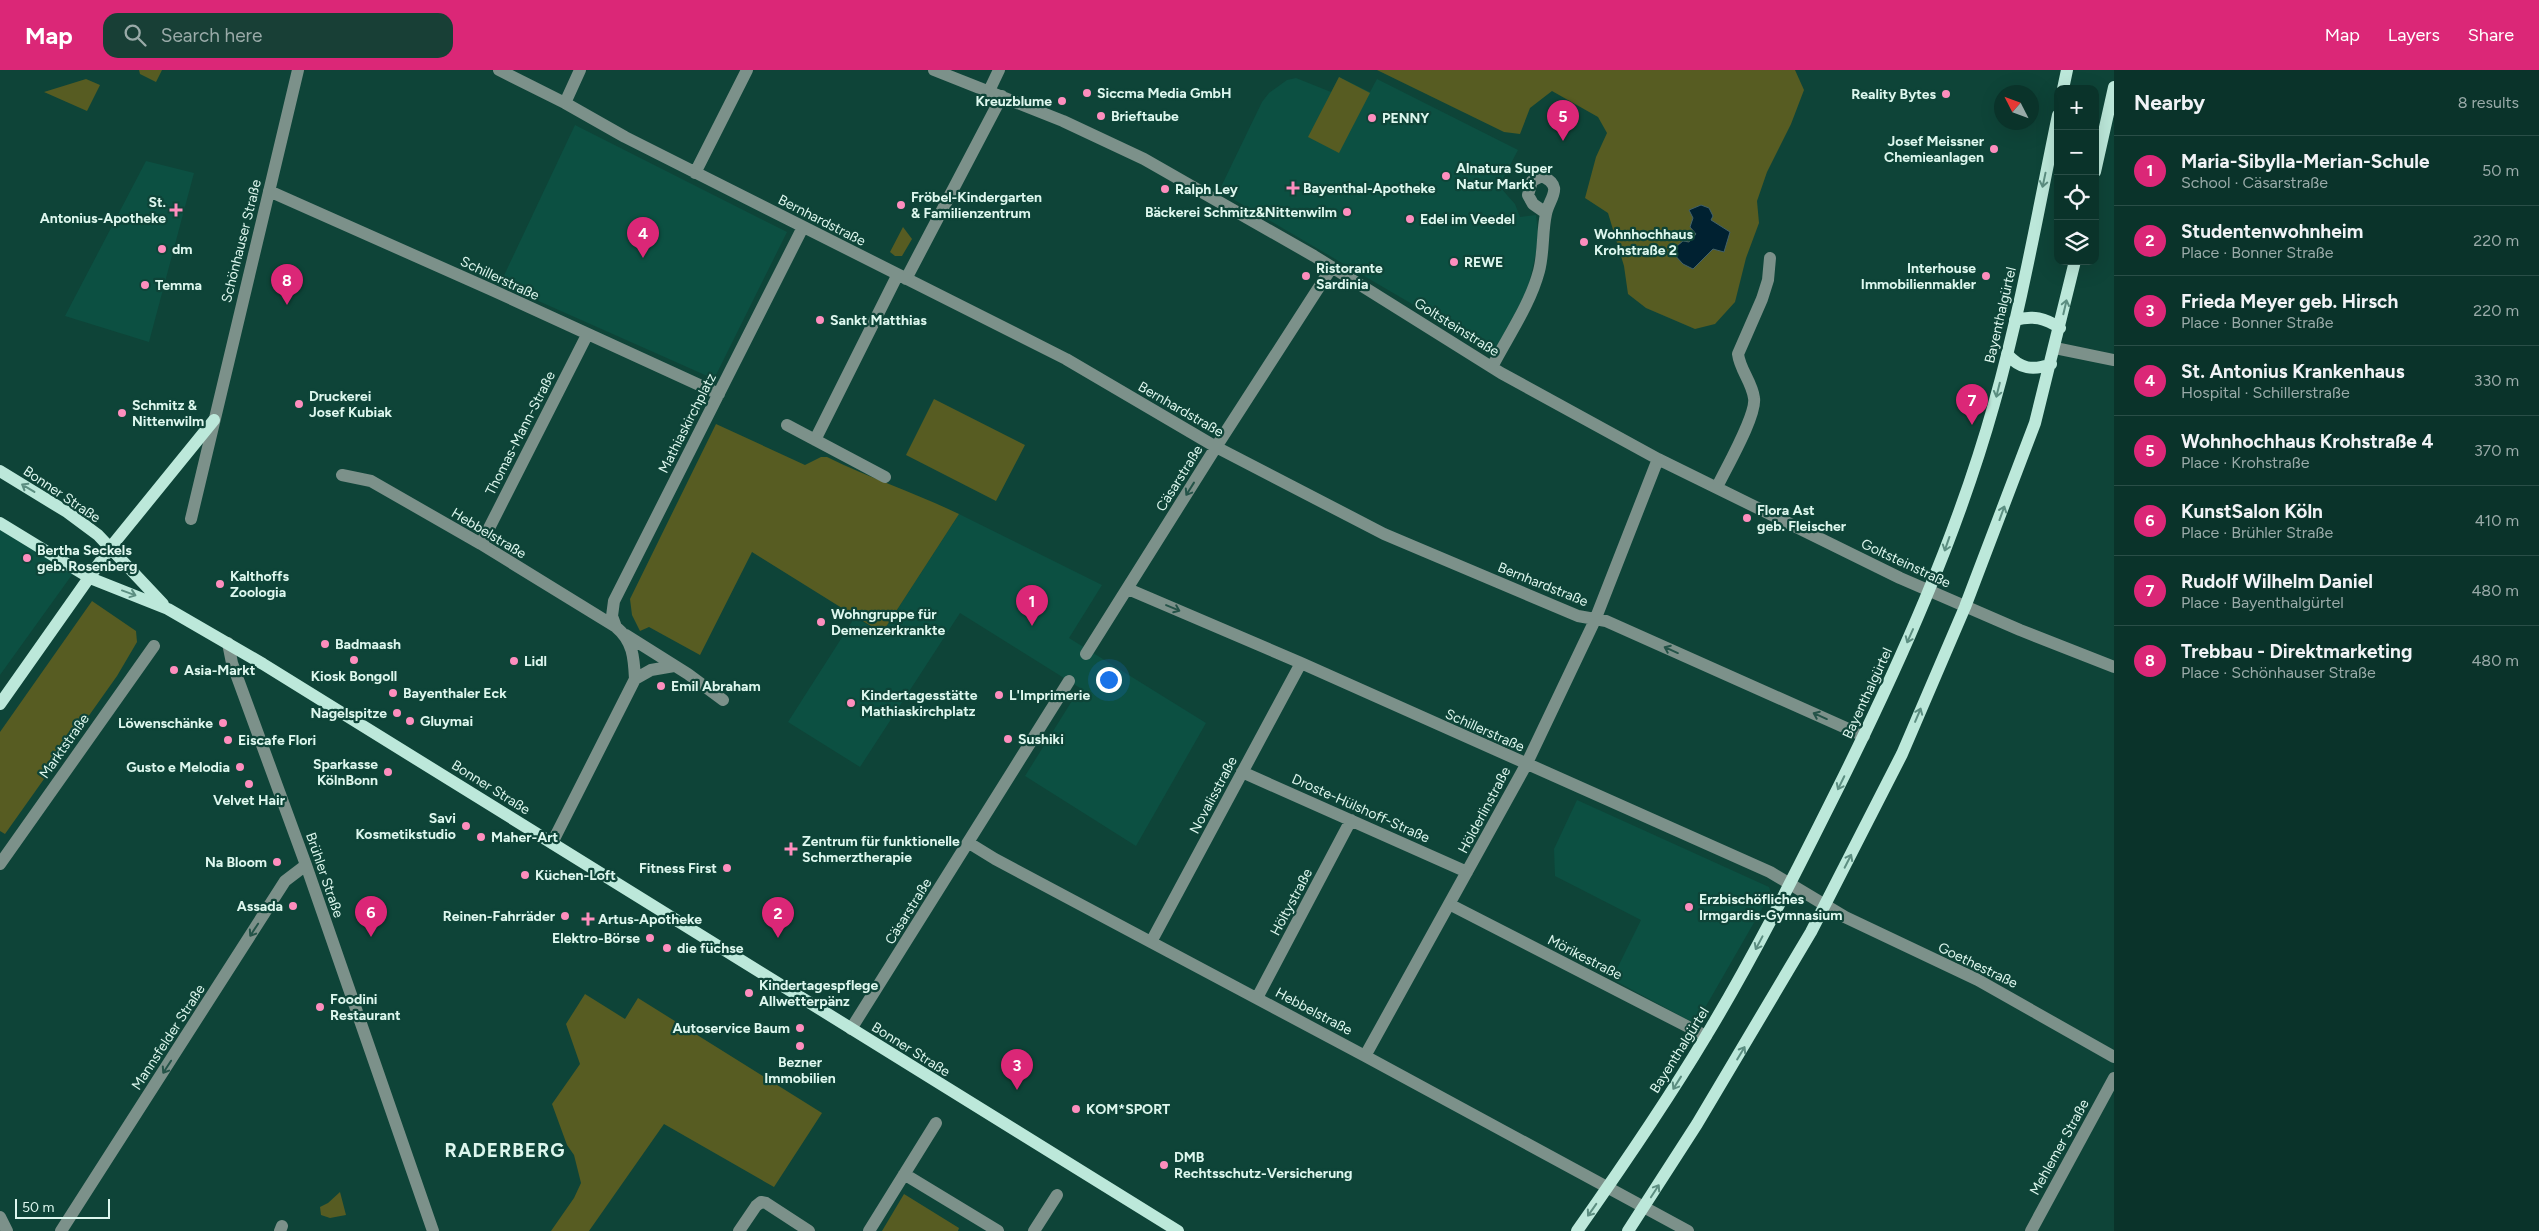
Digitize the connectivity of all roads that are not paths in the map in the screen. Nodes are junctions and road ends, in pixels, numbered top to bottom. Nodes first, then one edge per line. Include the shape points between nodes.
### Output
1 (298, 70) edge
2 (499, 70) edge
3 (580, 70) edge
4 (747, 70) edge
5 (934, 70) edge
6 (999, 70) edge
7 (2067, 70) edge
8 (2064, 85) edge
9 (2114, 87) edge
10 (988, 91) junction
11 (1002, 96) junction
12 (566, 102) junction
13 (2055, 130) edge
14 (2099, 154) edge
15 (695, 173) junction
16 (269, 191) junction
17 (1546, 213) dead end
18 (803, 227) junction
19 (1770, 258) dead end
20 (2074, 265) edge
21 (1332, 267) junction
22 (901, 278) junction
23 (2015, 320) junction
24 (2060, 328) junction
25 (587, 335) junction
26 (2055, 348) junction
27 (2007, 354) junction
28 (2114, 360) edge
29 (2051, 364) junction
30 (1492, 367) junction
31 (719, 394) junction
32 (214, 420) junction
33 (787, 425) dead end
34 (815, 440) junction
35 (1216, 447) junction
36 (1658, 459) junction
37 (0, 471) edge
38 (342, 475) dead end
39 (885, 477) dead end
40 (1717, 487) junction
41 (190, 519) dead end
42 (0, 523) edge
43 (481, 544) junction
44 (110, 548) junction
45 (90, 578) junction
46 (1128, 589) junction
47 (1930, 591) junction
48 (1965, 607) junction
49 (168, 609) junction
50 (1595, 620) junction
51 (619, 630) junction
52 (228, 643) junction
53 (154, 646) dead end
54 (1086, 654) dead end
55 (1301, 663) junction
56 (674, 666) junction
57 (2114, 667) edge
58 (635, 679) junction
59 (1069, 681) dead end
60 (723, 700) dead end
61 (0, 704) edge
62 (1864, 736) junction
63 (1526, 765) junction
64 (1242, 772) junction
65 (1351, 820) junction
66 (552, 843) junction
67 (969, 843) junction
68 (0, 864) edge
69 (306, 865) junction
70 (1468, 872) junction
71 (1791, 883) junction
72 (1449, 904) junction
73 (1826, 905) junction
74 (1151, 942) junction
75 (1257, 998) junction
76 (852, 1029) junction
77 (1706, 1036) junction
78 (1365, 1056) junction
79 (2114, 1057) edge
80 (2114, 1078) edge
81 (936, 1123) dead end
82 (904, 1174) junction
83 (1607, 1188) junction
84 (1057, 1195) dead end
85 (1645, 1206) junction
86 (0, 1217) edge
87 (7, 1231) edge
88 (62, 1231) edge
89 (433, 1231) edge
90 (739, 1231) edge
91 (809, 1231) edge
92 (869, 1231) edge
93 (998, 1231) edge
94 (1034, 1231) edge
95 (1178, 1231) edge
96 (1577, 1231) edge
97 (1628, 1231) edge
98 (1688, 1231) edge
99 (2031, 1231) edge

1 - 16 street, Schönhauser Straße
2 - 12 street, Bernhardstraße
3 - 12 street
4 - 15 street
5 - 10 street, Goltsteinstraße
6 - 10 street
7 - 8 main road
9 - 14 main road
10 - 11 street, Goltsteinstraße
11 - 21 street, Goltsteinstraße via 1144,159
11 - 22 street
12 - 15 street, Bernhardstraße
13 -> 23 main road, Bayenthalgürtel
15 - 18 street, Bernhardstraße
16 - 25 street, Schillerstraße
16 - 32 street, Schönhauser Straße
17 - 30 street via 1535,282
18 - 22 street, Bernhardstraße
18 - 31 street, Mathiaskirchplatz
19 - 40 street via 1762,299 1738,354 1754,394 1754,409
24 -> 20 main road
21 - 30 street, Goltsteinstraße
21 - 35 street, Cäsarstraße
22 - 34 street
22 - 35 street, Bernhardstraße via 1066,359
23 - 24 main road via 2038,318 2049,320
23 - 27 main road, Bayenthalgürtel
24 - 26 main road
25 - 31 street, Schillerstraße
25 - 43 street, Thomas-Mann-Straße
26 - 28 street
26 - 29 main road
27 - 29 main road via 2027,369
27 -> 47 main road, Bayenthalgürtel via 1994,406
48 -> 29 main road via 2035,424
30 - 36 street, Goltsteinstraße
31 - 51 street, Mathiaskirchplatz via 614,601 612,616
32 - 41 street, Schönhauser Straße
32 - 44 main road, Schönhauser Straße
33 - 34 street
34 - 39 street
35 -> 46 street, Cäsarstraße
35 - 50 street, Bernhardstraße via 1384,534 1578,616
36 - 40 street, Goltsteinstraße
36 - 50 street, Hölderlinstraße
44 -> 37 main road, Bonner Straße via 67,512
38 - 43 street, Hebbelstraße via 371,481
40 - 47 street, Goltsteinstraße
42 - 45 main road, Bonner Straße
43 - 51 street, Hebbelstraße
44 - 45 main road, Schönhauser Straße
44 - 49 main road, Bonner Straße
45 -> 49 main road, Bonner Straße
45 - 61 main road
46 - 54 street, Cäsarstraße
46 -> 55 street, Schillerstraße
47 - 48 street, Goltsteinstraße
47 -> 62 main road, Bayenthalgürtel
48 - 57 street, Goltsteinstraße
73 -> 48 main road via 1902,754
49 - 52 main road, Bonner Straße
62 -> 50 street, Bernhardstraße via 1606,621
50 - 63 street, Hölderlinstraße
51 - 56 street
51 - 58 street, Mathiaskirchplatz via 634,651
52 - 66 main road, Bonner Straße
52 - 69 street, Brühler Straße via 232,663
53 - 68 street, Marktstraße
55 - 63 street, Schillerstraße
55 - 64 street, Novalisstraße
56 - 58 street via 651,670
56 - 60 street
58 - 66 street, Mathiaskirchplatz
59 - 67 street, Cäsarstraße
62 -> 71 main road, Bayenthalgürtel
63 - 70 street, Hölderlinstraße
63 - 71 street, Schillerstraße
64 - 65 street, Droste-Hülshoff-Straße
64 - 74 street, Novalisstraße
65 - 70 street, Droste-Hülshoff-Straße
65 - 75 street, Höltystraße
66 - 76 main road, Bonner Straße
67 - 74 street, Hebbelstraße
67 - 76 street, Cäsarstraße
69 -> 88 street, Mannsfelder Straße via 285,881
69 - 89 street, Brühler Straße
70 - 72 street, Hölderlinstraße
71 - 73 street, Schillerstraße
71 -> 77 main road, Bayenthalgürtel
72 - 77 street, Mörikestraße
72 - 78 street, Hölderlinstraße
73 - 79 street, Goethestraße via 2024,1004
85 -> 73 main road via 1750,1037
74 - 75 street, Hebbelstraße
75 - 78 street, Hebbelstraße
76 - 95 main road, Bonner Straße
77 -> 83 main road, Bayenthalgürtel
78 - 83 street, Hebbelstraße
80 - 99 street, Mehlemer Straße
81 - 82 street
82 - 92 street
82 - 93 street
83 - 85 street, Hebbelstraße
83 -> 96 main road, Bayenthalgürtel
84 - 94 street
85 - 97 main road
85 - 98 street, Hebbelstraße
86 - 87 street
90 - 91 street via 761,1202

